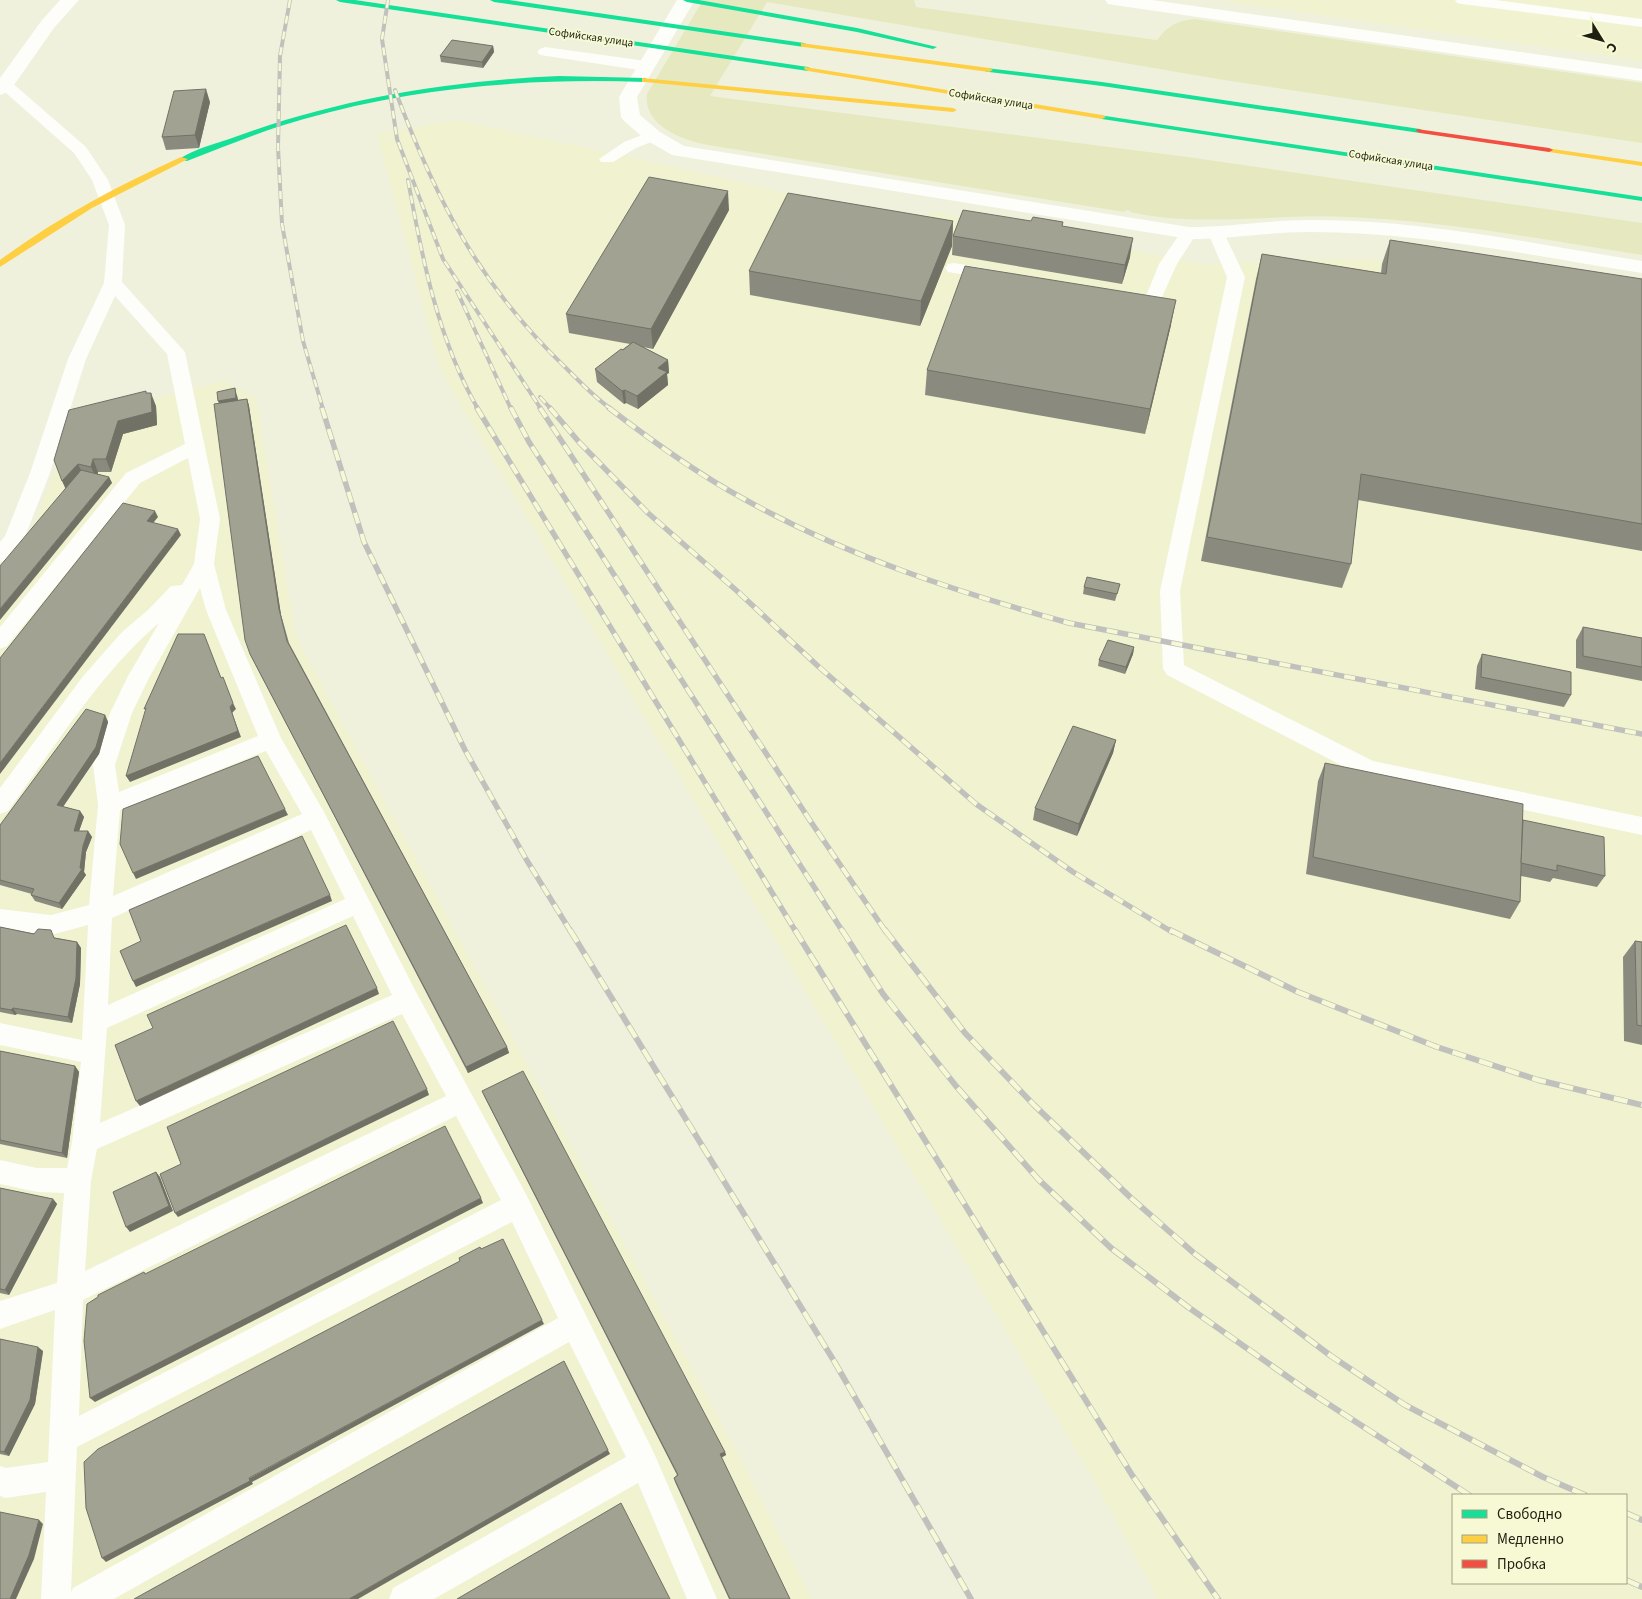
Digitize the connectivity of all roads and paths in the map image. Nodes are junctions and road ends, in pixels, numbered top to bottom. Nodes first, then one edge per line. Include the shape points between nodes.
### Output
1 (70, 0) edge
2 (340, 0) edge
3 (494, 0) edge
4 (686, 0) edge
5 (1114, 0) edge
6 (1462, 0) edge
7 (1642, 23) edge
8 (942, 49) dead end
9 (544, 52) dead end
10 (980, 57) dead end
11 (646, 66) junction
12 (1642, 75) edge
13 (1102, 84) junction
14 (3, 87) edge
15 (967, 111) dead end
16 (1004, 113) dead end
17 (1089, 116) junction
18 (653, 136) junction
19 (607, 159) dead end
20 (1642, 164) edge
21 (1642, 199) edge
22 (1189, 233) junction
23 (1216, 233) junction
24 (0, 264) edge
25 (1642, 267) edge
26 (954, 268) dead end
27 (1010, 278) edge
28 (113, 283) junction
29 (1114, 296) edge
30 (194, 447) junction
31 (0, 555) edge
32 (204, 564) junction
33 (0, 641) edge
34 (271, 740) junction
35 (0, 805) edge
36 (109, 805) junction
37 (316, 818) junction
38 (1642, 826) edge
39 (359, 903) junction
40 (100, 912) junction
41 (0, 918) edge
42 (407, 1000) junction
43 (96, 1022) junction
44 (0, 1034) edge
45 (94, 1054) junction
46 (461, 1100) junction
47 (85, 1142) junction
48 (0, 1172) edge
49 (78, 1181) junction
50 (518, 1205) junction
51 (70, 1292) junction
52 (0, 1315) edge
53 (574, 1324) junction
54 (63, 1439) junction
55 (644, 1463) junction
56 (61, 1475) junction
57 (0, 1481) edge
58 (56, 1599) edge
59 (84, 1599) edge
60 (404, 1599) edge
61 (702, 1599) edge

1 - 14 street via 48,24
2 - 17 main road, Софийская улица
3 - 13 main road, Софийская улица
4 - 8 main road via 858,30
4 - 11 street
5 - 12 street
6 - 7 lane
9 - 11 lane
10 - 13 main road
11 - 18 street via 628,97 631,116
13 - 20 main road, Софийская улица
14 - 28 lane via 80,150 100,180 117,225
15 - 24 main road via 621,79 470,85 388,96 304,115 238,136 162,168 83,208
16 - 17 main road
17 - 21 main road, Софийская улица
18 - 19 lane
18 - 22 street via 679,151 708,157
22 - 23 street
22 - 29 lane via 1168,264 1152,302
23 - 25 street via 1310,226 1389,230
23 - 38 lane via 1236,277 1170,591 1174,669 1368,769
26 - 27 lane
28 - 30 lane via 176,352
28 - 31 lane via 77,359 40,473 14,539
30 - 32 lane via 210,519
30 - 33 lane via 133,478
32 - 34 lane via 216,610
32 - 35 lane via 156,614 128,637
32 - 36 lane via 120,713 104,765
34 - 36 lane
34 - 37 lane
36 - 40 lane
37 - 39 lane
37 - 40 lane
39 - 42 lane
39 - 43 lane
40 - 41 lane via 51,925
40 - 43 lane
42 - 46 lane
42 - 47 lane
43 - 45 lane
44 - 45 lane
45 - 47 lane
46 - 50 lane
46 - 51 lane
47 - 49 lane
48 - 49 lane via 37,1180
49 - 51 lane
50 - 53 lane
50 - 54 lane
51 - 52 lane
51 - 54 lane
53 - 55 lane
53 - 59 lane
54 - 56 lane
55 - 60 lane
55 - 61 lane
56 - 57 lane via 6,1483
56 - 58 lane

